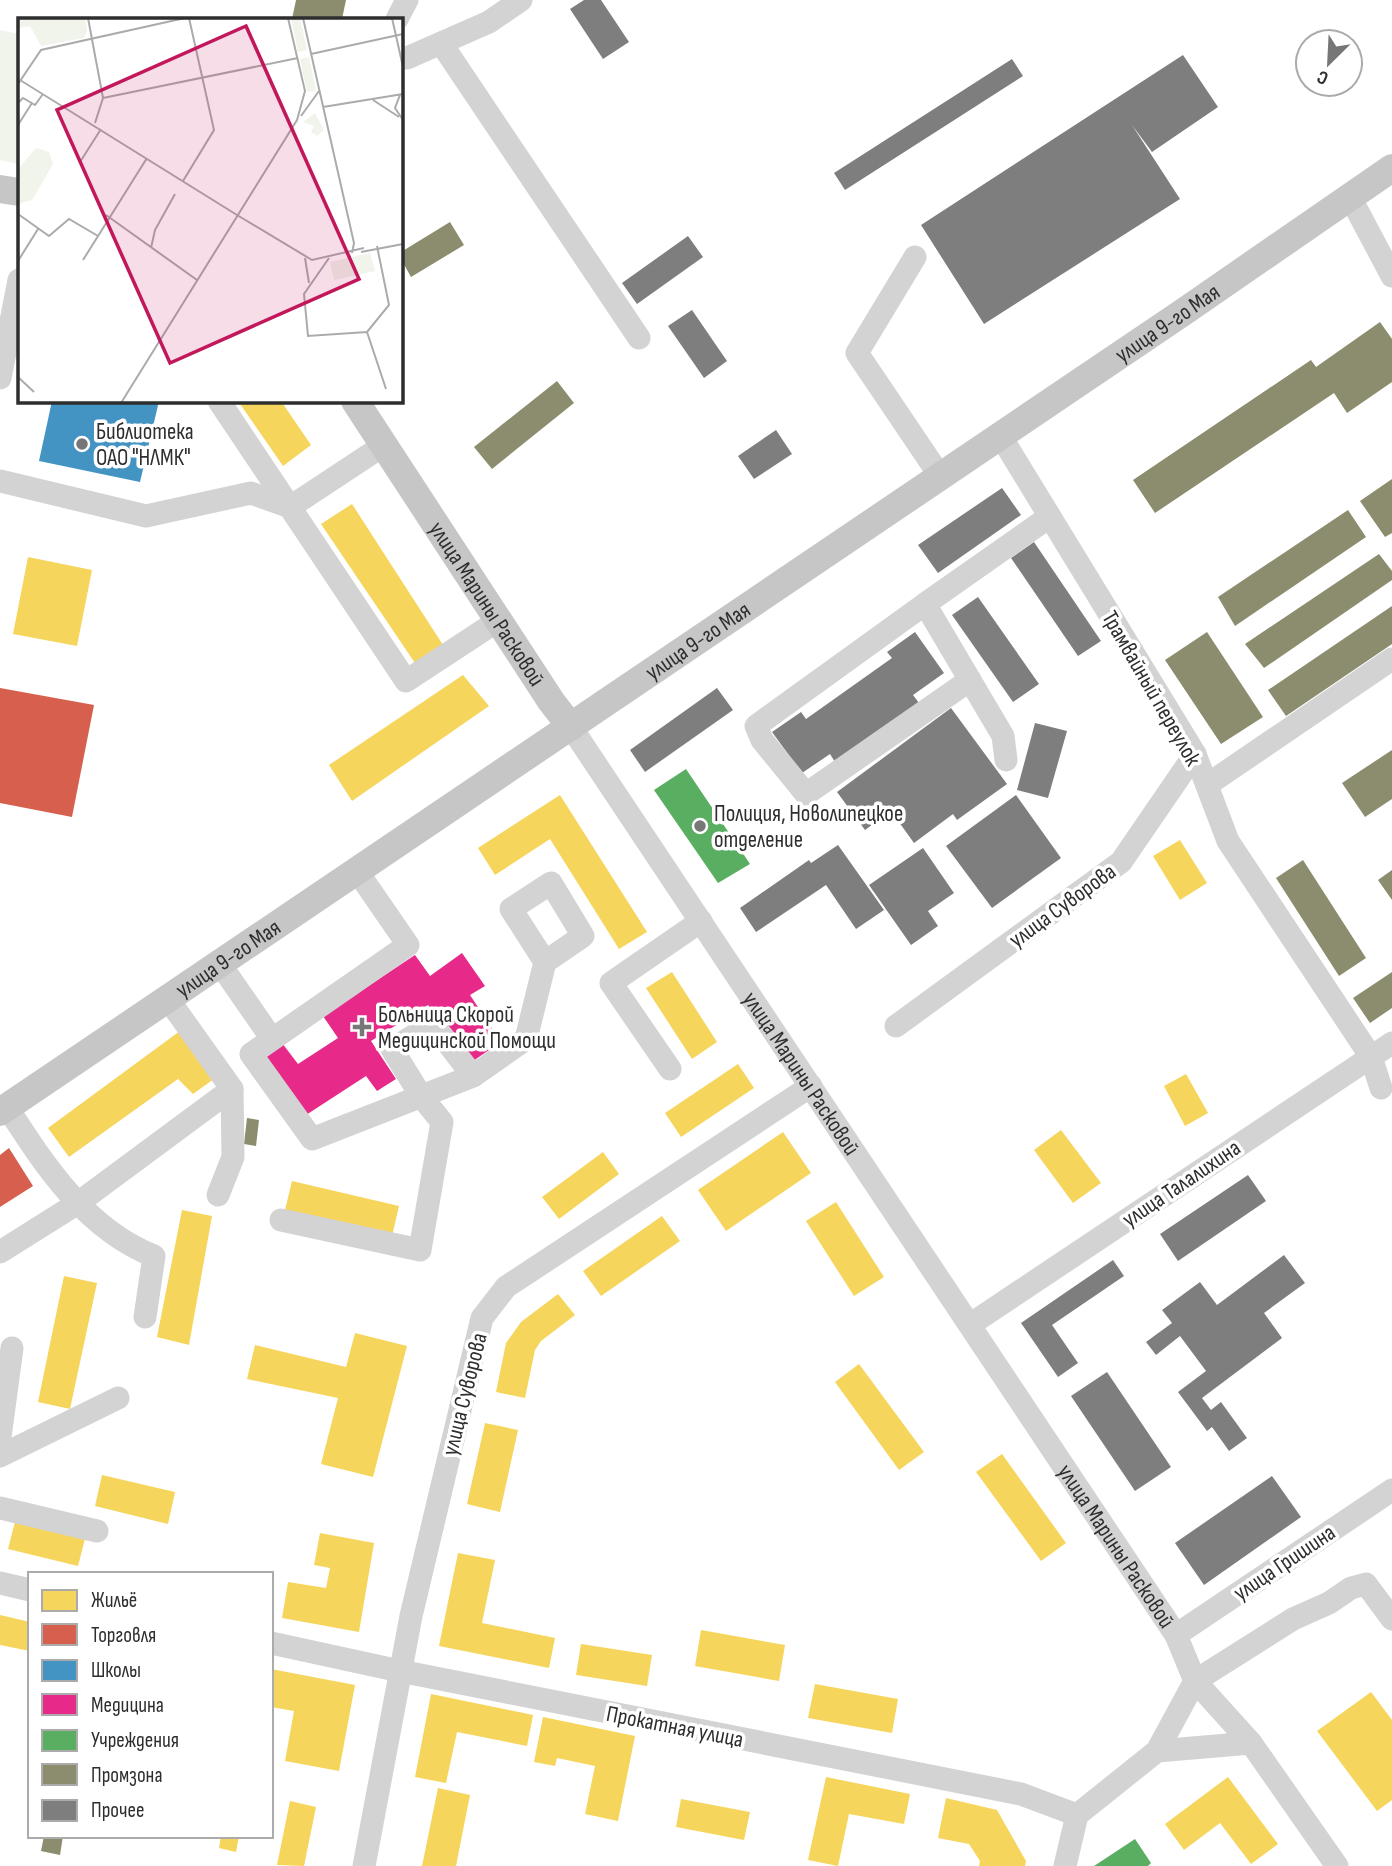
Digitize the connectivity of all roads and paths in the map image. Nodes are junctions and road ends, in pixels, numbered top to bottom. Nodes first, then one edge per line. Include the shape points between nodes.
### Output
1 (407, 0) edge
2 (521, 0) edge
3 (398, 18) edge
4 (441, 43) junction
5 (402, 58) edge
6 (1392, 167) edge
7 (0, 188) edge
8 (18, 192) edge
9 (1350, 197) junction
10 (915, 257) dead end
11 (1392, 276) edge
12 (18, 294) edge
13 (639, 338) dead end
14 (0, 378) edge
15 (220, 402) edge
16 (356, 402) edge
17 (1000, 435) junction
18 (384, 445) junction
19 (940, 476) junction
20 (0, 481) edge
21 (290, 507) junction
22 (1049, 517) junction
23 (925, 604) junction
24 (499, 620) junction
25 (1392, 659) edge
26 (970, 680) junction
27 (571, 727) junction
28 (1195, 754) junction
29 (1006, 760) dead end
30 (1206, 785) junction
31 (357, 871) junction
32 (701, 921) junction
33 (545, 962) dead end
34 (220, 964) junction
35 (168, 999) junction
36 (896, 1026) dead end
37 (272, 1039) junction
38 (1392, 1043) edge
39 (1371, 1057) junction
40 (670, 1069) dead end
41 (472, 1076) junction
42 (810, 1086) junction
43 (1381, 1088) dead end
44 (232, 1089) junction
45 (421, 1096) junction
46 (4, 1110) edge
47 (218, 1195) dead end
48 (78, 1203) junction
49 (281, 1220) dead end
50 (0, 1252) edge
51 (145, 1317) dead end
52 (971, 1324) junction
53 (12, 1348) dead end
54 (118, 1398) dead end
55 (0, 1437) edge
56 (0, 1456) edge
57 (1392, 1490) edge
58 (0, 1508) edge
59 (97, 1531) dead end
60 (0, 1583) edge
61 (28, 1590) edge
62 (1392, 1619) edge
63 (1176, 1635) junction
64 (273, 1643) edge
65 (400, 1671) junction
66 (1195, 1681) junction
67 (1251, 1744) junction
68 (1157, 1751) junction
69 (1077, 1815) junction
70 (364, 1866) edge
71 (1065, 1866) edge
72 (1337, 1866) edge

1 - 3 street
2 - 4 street via 489,22
4 - 5 street
4 - 13 street
6 - 9 main road, улица 9-го Мая
7 - 8 main road
9 - 11 street
9 - 17 main road, улица 9-го Мая
10 - 19 street via 857,353
12 - 14 street
15 - 21 street
16 - 18 main road, улица Марины Расковой
17 - 19 main road, улица 9-го Мая
17 - 22 street, Трамвайный переулок
18 - 21 street
18 - 24 main road, улица Марины Расковой
19 - 27 main road, улица 9-го Мая
20 - 21 street via 146,516 251,493
21 - 24 street via 407,681
22 - 23 street
22 - 28 street, Трамвайный переулок
23 - 26 street
23 - 26 street via 756,726 762,740 806,794
24 - 27 main road, улица Марины Расковой
25 - 30 street
26 - 29 street via 1003,736
27 - 31 main road, улица 9-го Мая
27 - 32 street, улица Марины Расковой
28 - 30 street, Трамвайный переулок
28 - 36 street, улица Суворова via 1121,862
30 - 39 street, Трамвайный переулок via 1228,841
31 - 34 main road, улица 9-го Мая
31 - 37 street via 408,945
32 - 40 street via 611,983
32 - 42 street, улица Марины Расковой
33 - 41 street via 526,1040
34 - 35 main road, улица 9-го Мая
34 - 37 street
35 - 44 street
35 - 46 main road, улица 9-го Мая
37 - 45 street via 251,1054 312,1139
38 - 39 street, улица Талалихина
39 - 43 street, Трамвайный переулок
39 - 52 street, улица Талалихина
41 - 45 street
41 - 45 street via 433,1024 392,1049
42 - 52 street, улица Марины Расковой
42 - 65 street, улица Суворова via 506,1287 482,1318
44 - 47 street via 233,1157
44 - 48 street
45 - 49 street via 442,1122 420,1250
46 - 48 street
48 - 50 street
48 - 51 street via 134,1248 155,1256
52 - 63 street, улица Марины Расковой
53 - 55 street
54 - 56 street
57 - 63 street, улица Гришина
58 - 59 street
60 - 61 street
62 - 66 street via 1366,1584 1352,1588
63 - 66 street, улица Марины Расковой
64 - 65 street, Прокатная улица
65 - 69 street, Прокатная улица via 1021,1794
65 - 70 street, улица Суворова
66 - 67 street, улица Марины Расковой
66 - 68 street
67 - 68 street
67 - 72 street, улица Марины Расковой
68 - 69 street
69 - 71 street

